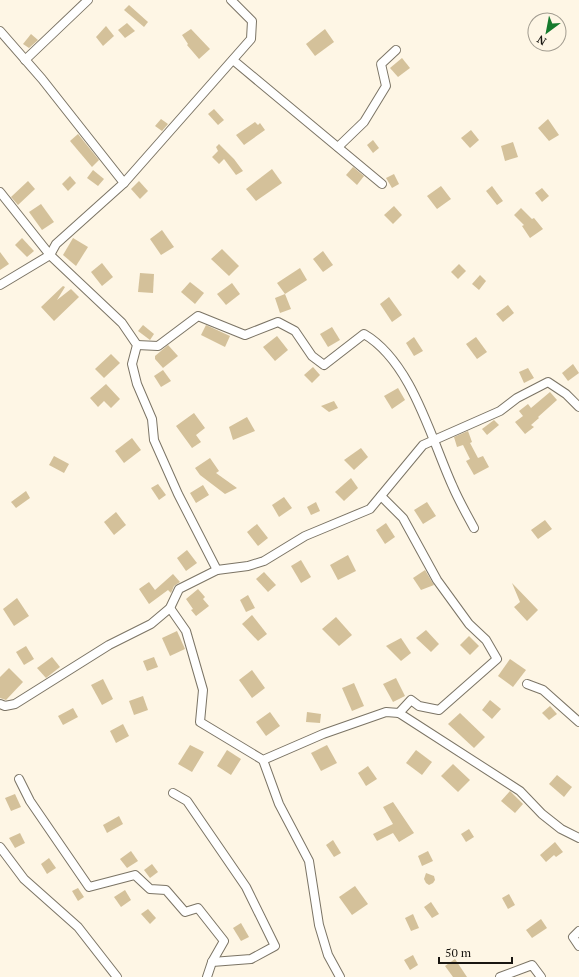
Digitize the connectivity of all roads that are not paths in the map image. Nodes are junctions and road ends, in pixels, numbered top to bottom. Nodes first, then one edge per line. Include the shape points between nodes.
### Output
1 (88, 0) edge
2 (231, 0) edge
3 (0, 31) edge
4 (396, 50) dead end
5 (25, 60) junction
6 (233, 60) junction
7 (338, 146) junction
8 (124, 183) junction
9 (382, 184) dead end
10 (0, 192) edge
11 (50, 255) junction
12 (0, 285) edge
13 (137, 345) junction
14 (579, 406) edge
15 (434, 439) junction
16 (381, 496) junction
17 (474, 528) dead end
18 (217, 570) junction
19 (170, 608) junction
20 (527, 684) dead end
21 (0, 704) edge
22 (399, 713) junction
23 (579, 722) edge
24 (263, 760) junction
25 (19, 779) dead end
26 (173, 793) dead end
27 (579, 838) edge
28 (0, 847) edge
29 (579, 931) edge
30 (579, 946) edge
31 (212, 962) junction
32 (117, 977) edge
33 (207, 977) edge
34 (340, 977) edge
35 (500, 977) edge
36 (541, 977) edge

1 - 5 street
2 - 6 street via 252,21 251,39
3 - 5 street
4 - 7 street via 381,64 386,86 364,122
5 - 8 street
6 - 7 street
6 - 8 street
7 - 9 street
8 - 11 street via 56,244
10 - 11 street
11 - 12 street
11 - 13 street via 122,323
13 - 15 street via 158,346 198,316 245,335 278,322 295,331 312,356 324,365 364,334 373,339 401,369
13 - 18 street via 132,364 137,384 152,419 154,440
14 - 15 street via 548,382 517,398 500,412
15 - 16 street via 423,445
15 - 17 street via 453,487
16 - 18 street via 370,509 305,536 264,561
16 - 22 street via 403,518 437,580 469,624 486,640 497,659 439,710 419,706 411,700
18 - 19 street via 179,589
19 - 21 street via 151,624 110,645 15,704
19 - 24 street via 186,631 203,690 200,722
20 - 23 street via 543,690
22 - 24 street via 386,712 323,734
22 - 27 street via 520,791 542,814 561,829
24 - 34 street via 279,804 309,861 319,925 328,955
25 - 31 street via 30,801 89,887 135,875 150,889 166,890 185,912 198,908 224,942
26 - 31 street via 187,801 246,887 275,946 251,959
28 - 32 street via 24,879 78,927
29 - 30 street via 573,937
31 - 33 street
35 - 36 street via 532,965

